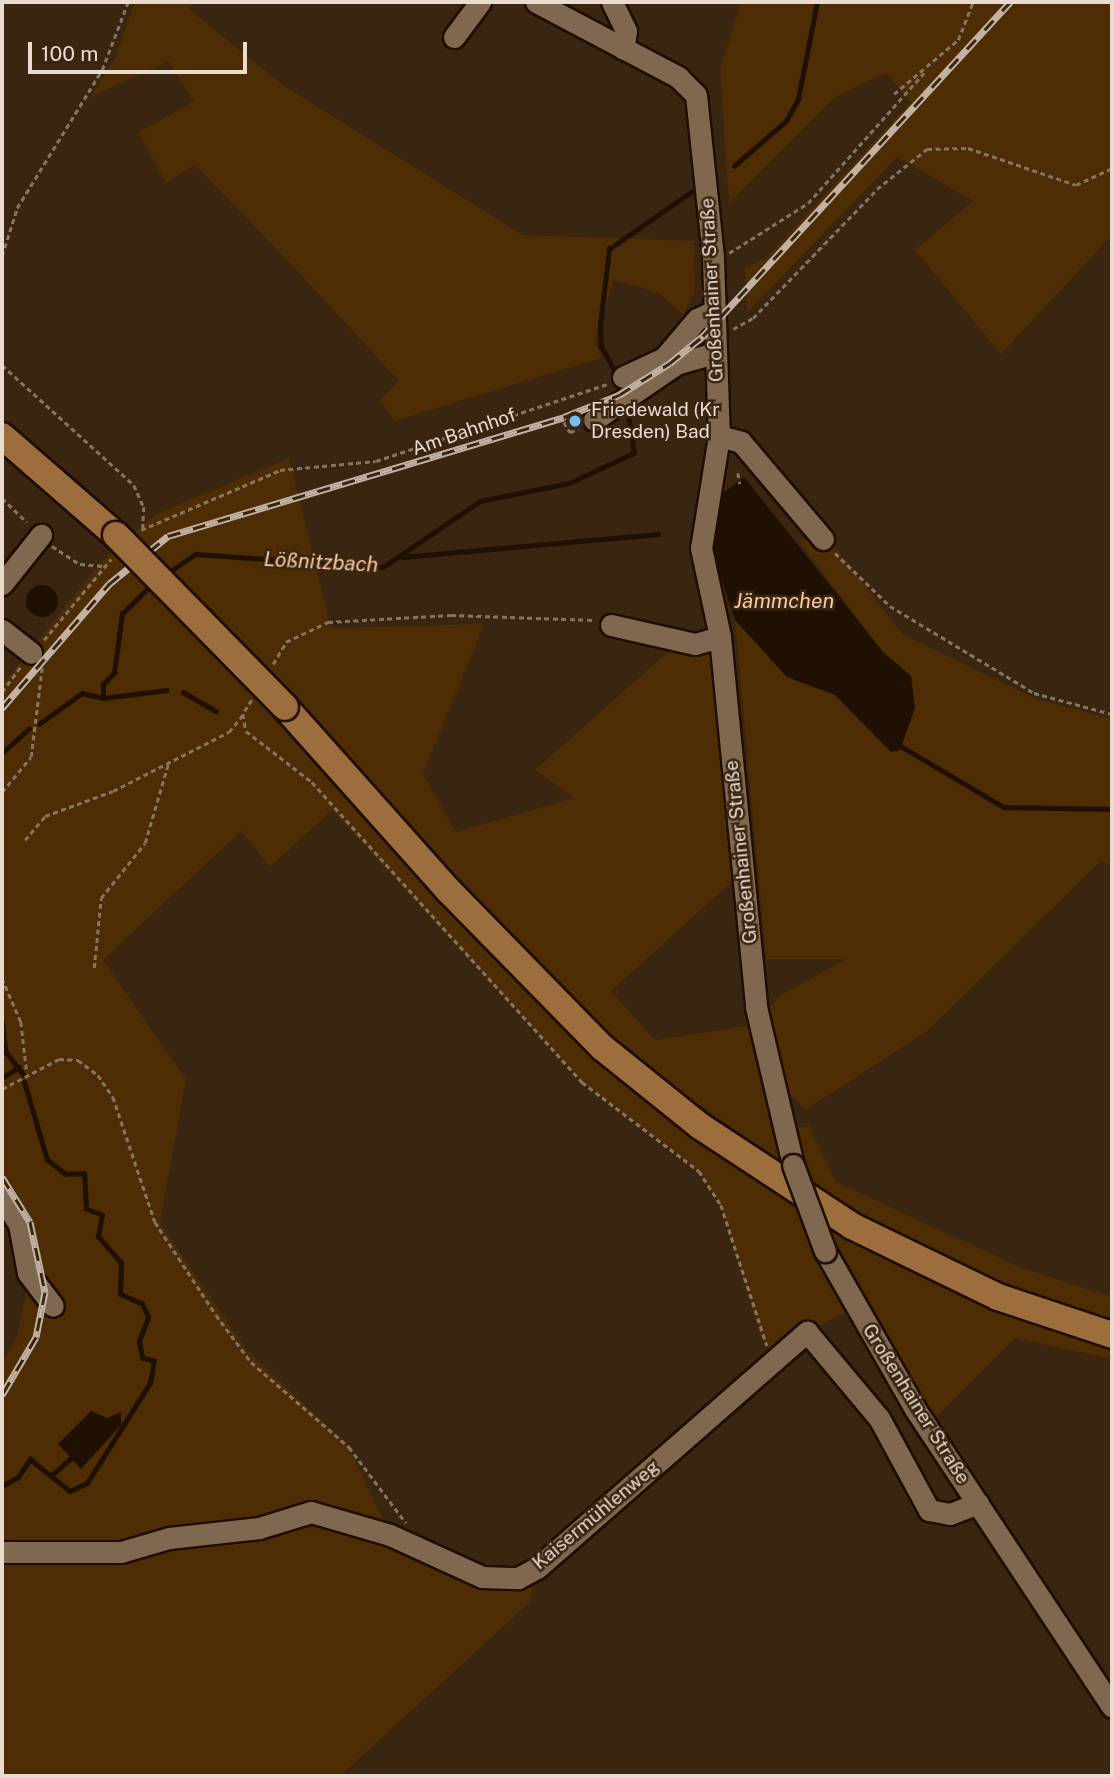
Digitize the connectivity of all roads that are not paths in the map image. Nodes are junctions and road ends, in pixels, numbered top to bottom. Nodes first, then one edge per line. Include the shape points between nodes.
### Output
1 (480, 2) edge
2 (536, 2) edge
3 (612, 2) edge
4 (454, 37) dead end
5 (622, 50) junction
6 (713, 333) junction
7 (624, 377) road end
8 (594, 420) dead end
9 (2, 436) edge
10 (719, 436) junction
11 (41, 535) dead end
12 (823, 539) road end
13 (2, 584) edge
14 (611, 625) road end
15 (2, 630) edge
16 (720, 637) junction
17 (36, 655) road end
18 (2, 1198) edge
19 (53, 1306) dead end
20 (1112, 1335) edge
21 (978, 1503) junction
22 (2, 1552) edge
23 (1112, 1707) edge

1 - 4 street
2 - 5 street, Großenhainer Straße
3 - 5 street via 626,31
5 - 6 street, Großenhainer Straße via 678,77 696,96 713,258
6 - 7 street via 697,319 664,358
6 - 8 street
6 - 10 street, Großenhainer Straße
9 - 20 main road, bridge via 116,535 285,707 449,891 603,1048 699,1126 864,1232 998,1297
10 - 12 street via 741,442
10 - 16 street, Großenhainer Straße via 701,548
11 - 13 street
14 - 16 street via 695,644
15 - 17 street
16 - 21 street, Großenhainer Straße, bridge via 756,1007 793,1165 825,1251
18 - 19 street via 19,1224 28,1273
21 - 22 street, Kaisermühlenweg via 950,1514 929,1510 906,1459 814,1335 799,1333 537,1569 498,1580 312,1512 259,1528 169,1538 121,1552
21 - 23 street, Großenhainer Straße

